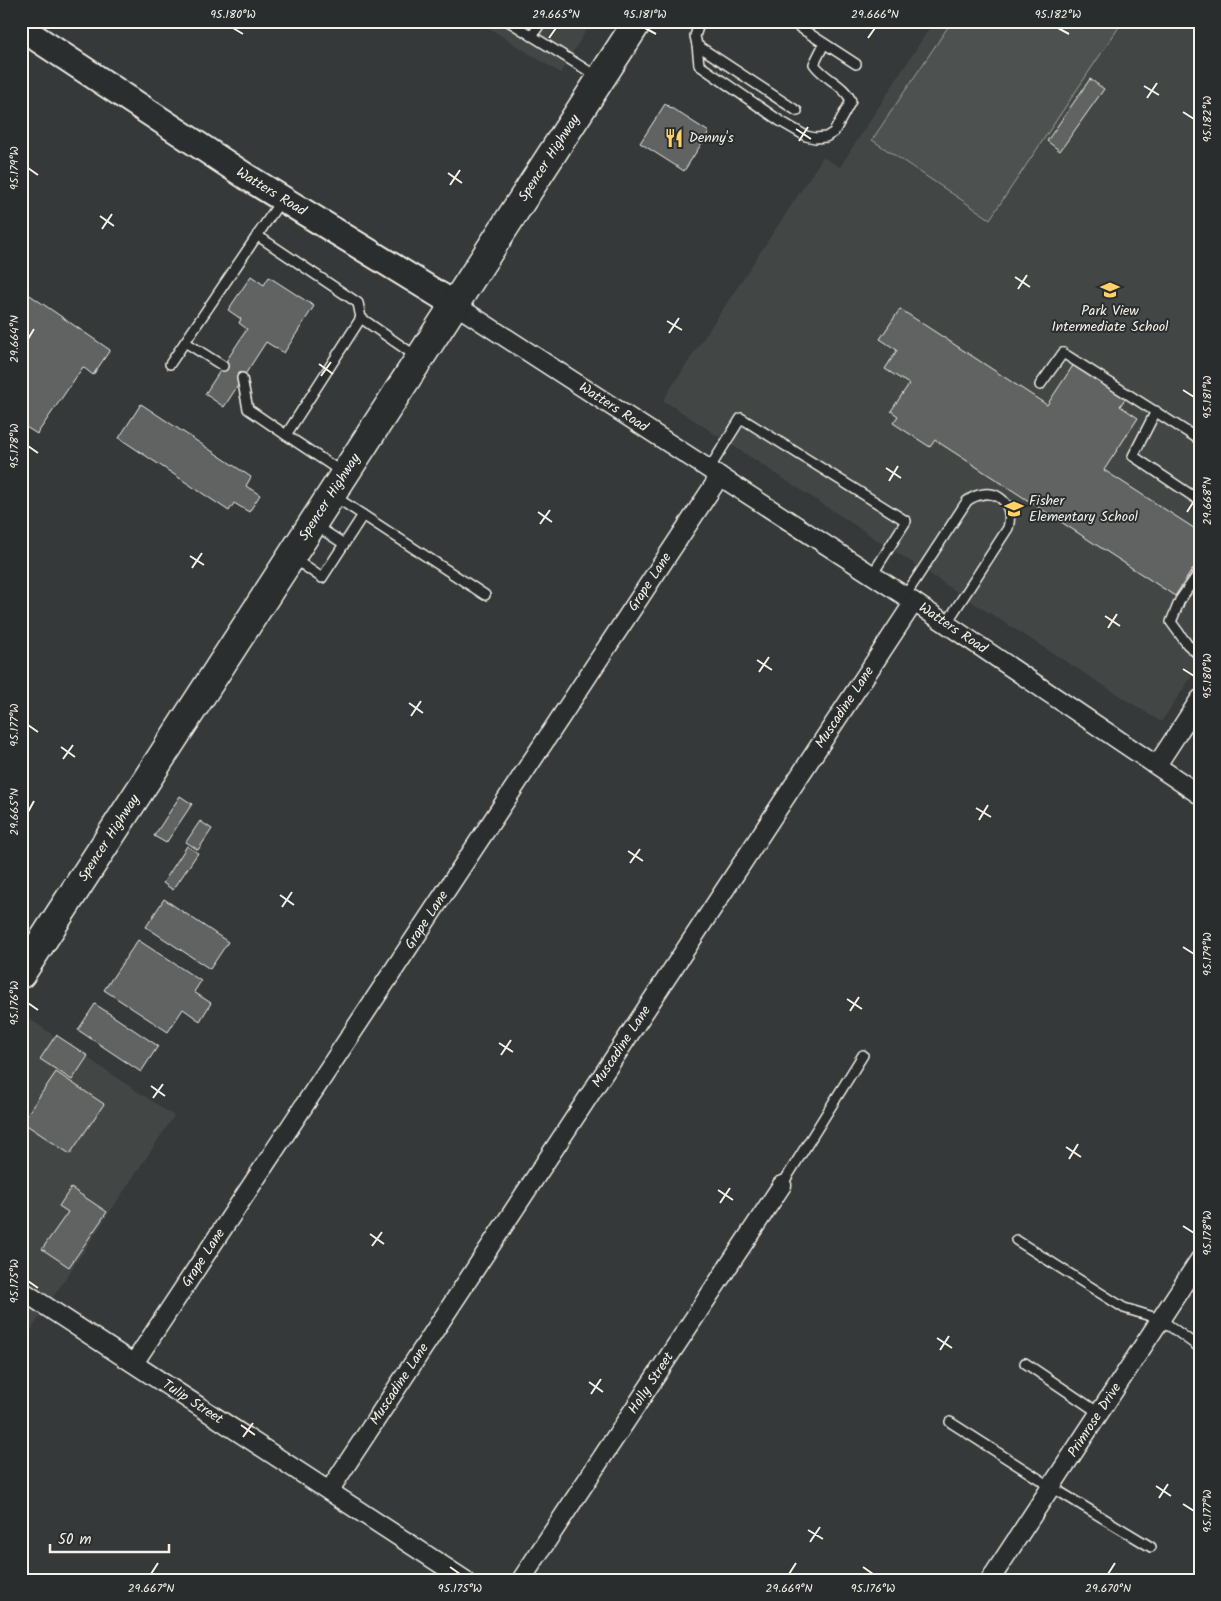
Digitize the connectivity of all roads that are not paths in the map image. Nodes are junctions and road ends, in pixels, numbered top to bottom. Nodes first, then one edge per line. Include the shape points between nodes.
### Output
1 (508, 21) edge
2 (542, 21) edge
3 (638, 21) edge
4 (700, 21) edge
5 (790, 21) edge
6 (21, 28) edge
7 (532, 36) junction
8 (824, 44) junction
9 (698, 45) junction
10 (856, 64) dead end
11 (600, 79) junction
12 (797, 111) dead end
13 (283, 199) junction
14 (258, 236) junction
15 (454, 304) junction
16 (360, 318) junction
17 (185, 342) junction
18 (420, 358) junction
19 (170, 364) dead end
20 (223, 366) dead end
21 (242, 378) dead end
22 (1040, 384) dead end
23 (1156, 410) junction
24 (286, 435) junction
25 (1200, 440) edge
26 (714, 473) junction
27 (338, 484) junction
28 (1200, 501) edge
29 (363, 515) junction
30 (312, 524) junction
31 (344, 544) junction
32 (290, 557) junction
33 (1200, 571) edge
34 (872, 575) junction
35 (485, 595) dead end
36 (910, 599) junction
37 (946, 624) junction
38 (1200, 656) edge
39 (1200, 699) edge
40 (1157, 765) junction
41 (1200, 795) edge
42 (21, 974) edge
43 (863, 1055) dead end
44 (782, 1185) joint
45 (1016, 1240) dead end
46 (1200, 1259) edge
47 (21, 1290) edge
48 (1160, 1319) junction
49 (1200, 1348) edge
50 (134, 1363) junction
51 (1025, 1363) dead end
52 (1099, 1413) junction
53 (950, 1422) dead end
54 (1050, 1486) junction
55 (329, 1491) junction
56 (1151, 1547) dead end
57 (465, 1580) edge
58 (521, 1580) edge
59 (990, 1580) edge

1 - 7 lane
2 - 7 lane
3 - 11 main road, Spencer Highway
4 - 9 lane via 695,36
5 - 8 lane
6 - 13 street, Watters Road
7 - 11 lane
8 - 9 lane via 814,64 821,74 847,92 851,101 834,132 815,138 780,121 699,65
8 - 10 lane
9 - 12 lane
11 - 15 main road, Spencer Highway
13 - 14 lane
13 - 15 street, Watters Road
14 - 16 lane via 358,303
14 - 17 lane
15 - 18 main road, Spencer Highway
15 - 26 street, Watters Road
16 - 18 lane
16 - 24 lane
17 - 19 lane
17 - 20 lane
18 - 27 main road, Spencer Highway
21 - 24 lane via 248,409
22 - 23 lane via 1063,353
23 - 25 lane
23 - 28 lane via 1133,456
24 - 27 lane
26 - 34 street, Watters Road
26 - 34 lane via 741,418 906,521
26 - 50 street, Grape Lane
27 - 29 lane
27 - 30 main road, Spencer Highway
29 - 31 lane
29 - 35 lane
30 - 31 lane
30 - 32 main road, Spencer Highway
31 - 32 lane via 322,578
32 - 42 main road, Spencer Highway
33 - 38 lane via 1180,600 1171,622
34 - 36 street, Watters Road
36 - 37 street, Watters Road
36 - 37 lane via 967,501 988,493 1002,499 1010,512 1008,528
36 - 55 street, Muscadine Lane
37 - 40 street, Watters Road
39 - 40 street
40 - 41 street, Watters Road
43 - 44 lane
44 - 58 street, Holly Street
45 - 48 lane via 1124,1308
46 - 48 street, Primrose Drive
47 - 50 street, Tulip Street
48 - 49 lane
48 - 52 street, Primrose Drive
50 - 55 street, Tulip Street
51 - 52 lane
52 - 54 street, Primrose Drive
53 - 54 lane
54 - 56 lane
54 - 59 street, Primrose Drive
55 - 57 street, Tulip Street

